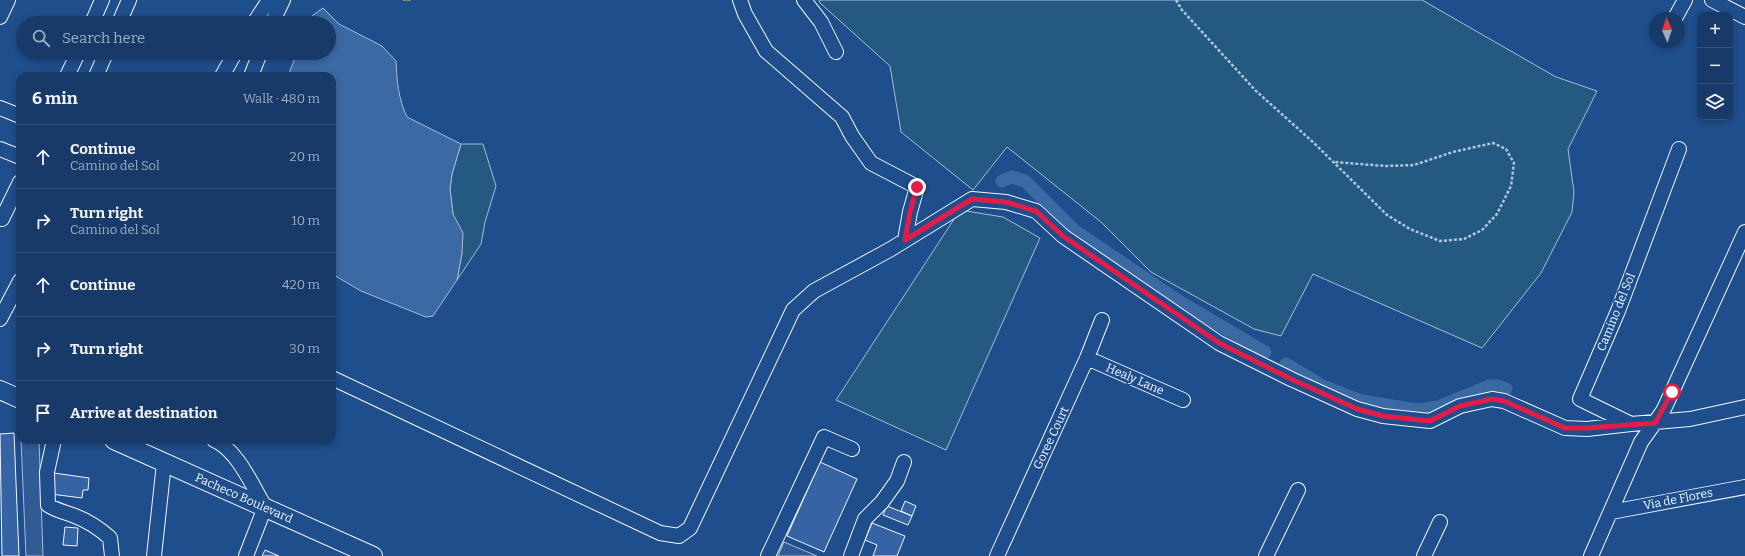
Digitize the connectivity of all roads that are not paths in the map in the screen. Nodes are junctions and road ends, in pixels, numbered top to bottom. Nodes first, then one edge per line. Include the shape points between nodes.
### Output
1 (8, 0) edge
2 (102, 0) edge
3 (129, 0) edge
4 (740, 0) edge
5 (804, 0) edge
6 (1685, 0) edge
7 (1712, 0) edge
8 (278, 1) edge
9 (1678, 12) edge
10 (95, 16) edge
11 (122, 16) edge
12 (262, 16) edge
13 (274, 16) edge
14 (0, 17) edge
15 (1745, 17) edge
16 (836, 52) dead end
17 (75, 60) edge
18 (103, 60) edge
19 (231, 60) edge
20 (257, 60) edge
21 (70, 72) edge
22 (98, 72) edge
23 (224, 72) edge
24 (253, 72) edge
25 (0, 108) edge
26 (16, 114) edge
27 (0, 148) edge
28 (1679, 149) dead end
29 (16, 155) edge
30 (16, 190) edge
31 (0, 218) edge
32 (1745, 232) edge
33 (905, 240) junction
34 (16, 289) edge
35 (0, 319) edge
36 (1102, 320) dead end
37 (1087, 358) junction
38 (336, 380) edge
39 (0, 390) edge
40 (16, 397) edge
41 (1183, 400) dead end
42 (1745, 407) edge
43 (1655, 423) junction
44 (1631, 424) junction
45 (53, 444) edge
46 (123, 444) edge
47 (221, 444) edge
48 (852, 449) dead end
49 (904, 462) dead end
50 (164, 463) junction
51 (1745, 487) edge
52 (1298, 490) dead end
53 (265, 507) junction
54 (1611, 512) junction
55 (1440, 522) dead end
56 (770, 555) edge
57 (112, 556) edge
58 (154, 556) edge
59 (246, 556) edge
60 (372, 556) edge
61 (851, 556) edge
62 (997, 556) edge
63 (1266, 556) edge
64 (1424, 556) edge
65 (1591, 556) edge

1 - 14 street
2 - 10 street
3 - 11 street
4 - 33 street via 766,51 842,117 871,163 917,187
5 - 16 street via 821,22
6 - 9 street
7 - 15 street
8 - 12 street
8 - 13 street
17 - 21 street
18 - 22 street
19 - 23 street
20 - 24 street
25 - 26 street
27 - 29 street
28 - 44 street, Camino del Sol via 1618,311 1580,399
30 - 31 street via 2,219
32 - 43 street via 1672,392
33 - 38 street via 814,291 793,310 690,528 679,536 660,532
33 - 44 street via 972,199 1006,202 1036,211 1063,236 1219,343 1357,409 1383,416 1430,421 1460,406 1492,399 1504,401 1565,428
34 - 35 street
36 - 37 street, Goree Court
37 - 41 street, Healy Lane
37 - 62 street, Goree Court
39 - 40 main road
42 - 43 street, Camino del Sol via 1690,419
43 - 44 street, Camino del Sol
43 - 54 street via 1641,442
45 - 57 street via 47,472 48,504 56,510 96,526 110,538
46 - 50 main road, Pacheco Boulevard
47 - 53 street via 233,454
48 - 56 street via 824,437
49 - 61 street via 897,481 882,502 865,519
50 - 53 main road, Pacheco Boulevard
50 - 58 street
51 - 54 street, Via de Flores
52 - 63 street
53 - 59 street
53 - 60 main road, Pacheco Boulevard
54 - 65 street
55 - 64 street

